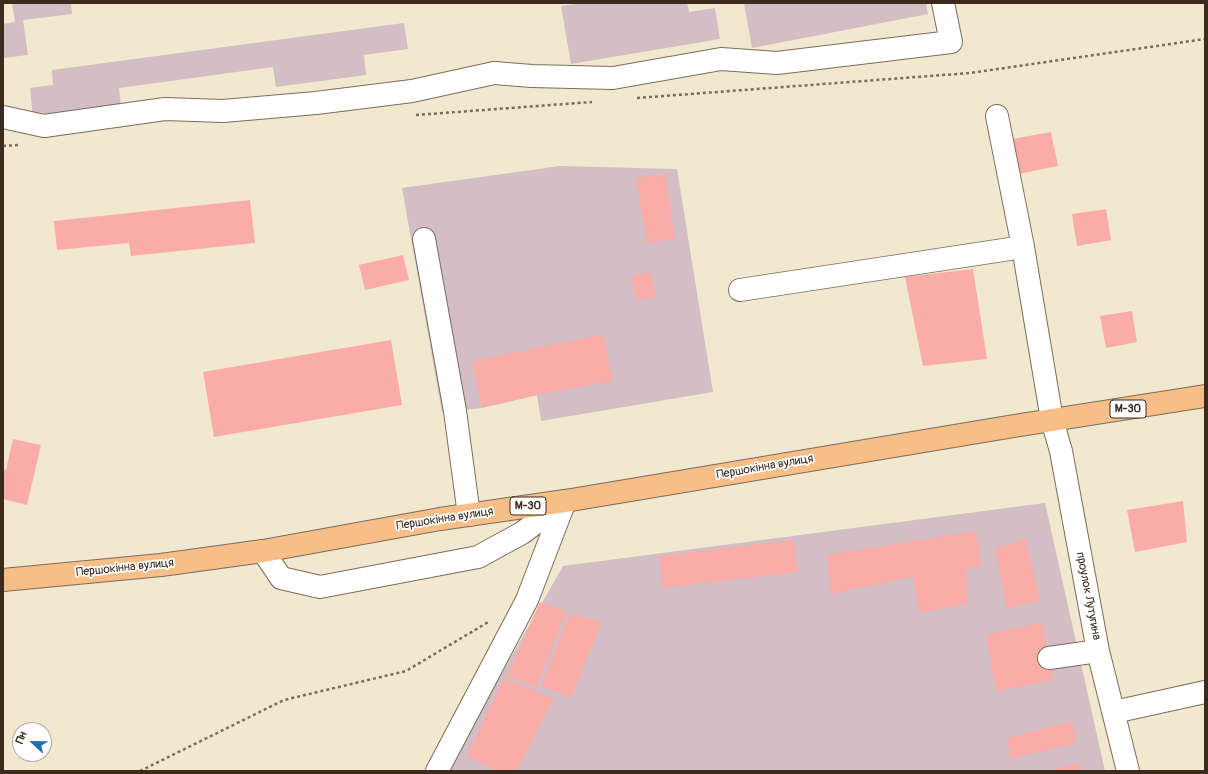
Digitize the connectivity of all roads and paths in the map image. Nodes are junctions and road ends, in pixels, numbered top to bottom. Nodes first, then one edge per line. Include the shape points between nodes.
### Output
1 (943, 3) edge
2 (997, 116) dead end
3 (3, 117) edge
4 (424, 239) dead end
5 (1023, 247) junction
6 (740, 290) dead end
7 (1205, 396) edge
8 (1052, 420) junction
9 (565, 501) junction
10 (469, 515) junction
11 (263, 551) junction
12 (3, 580) edge
13 (494, 619) dead end
14 (1098, 651) junction
15 (1049, 658) dead end
16 (1205, 692) edge
17 (1114, 712) junction
18 (140, 771) edge
19 (437, 771) edge
20 (1128, 771) edge

1 - 3 street via 951,42 777,63 721,59 613,78 494,73 412,91 316,103 223,111 165,109 44,126
2 - 5 street, проулок Лутугина
4 - 10 street via 455,411
5 - 6 street
5 - 8 street, проулок Лутугина
7 - 8 highway, М-30
8 - 9 highway, Першокінна вулиця / М-30
8 - 14 street, проулок Лутугина via 1061,451
9 - 10 highway, Першокінна вулиця / М-30
9 - 11 street via 522,534 478,557 320,587 281,578
9 - 19 street via 527,600
10 - 11 highway, Першокінна вулиця / М-30
11 - 12 highway, Першокінна вулиця / М-30 via 161,565
13 - 18 path via 406,671 284,700
14 - 15 street
14 - 17 street, проулок Лутугина
16 - 17 street
17 - 20 street, проулок Лутугина

